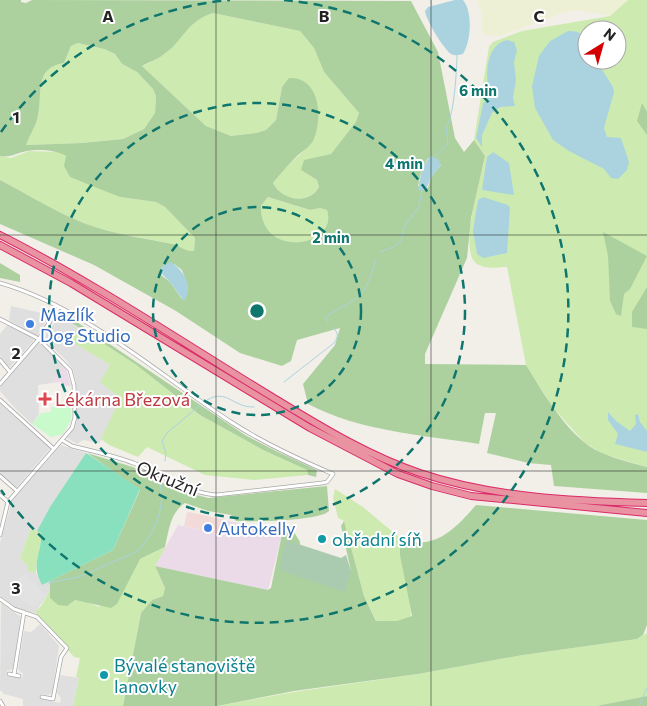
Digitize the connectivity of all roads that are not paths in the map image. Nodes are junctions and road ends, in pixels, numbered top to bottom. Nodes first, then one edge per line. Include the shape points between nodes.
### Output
1 (0, 235) edge
2 (0, 245) edge
3 (0, 283) edge
4 (59, 307) junction
5 (0, 319) edge
6 (39, 339) junction
7 (0, 360) edge
8 (10, 372) junction
9 (0, 384) edge
10 (0, 400) edge
11 (62, 440) junction
12 (54, 449) junction
13 (0, 476) edge
14 (17, 491) junction
15 (0, 495) edge
16 (8, 502) junction
17 (647, 503) edge
18 (647, 513) edge
19 (0, 535) edge
20 (0, 599) edge
21 (24, 612) junction
22 (9, 674) dead end
23 (14, 675) junction
24 (19, 676) dead end
25 (42, 697) dead end
26 (0, 701) edge
27 (3, 706) edge

1 - 17 highway via 346,439 400,466 476,488
2 - 18 highway via 71,283 342,447 398,474 471,496
3 - 4 street
4 - 6 street
4 - 11 street, Okružní via 247,432 333,474 322,483 205,494 184,488 135,464 72,446
5 - 6 street
6 - 8 street
6 - 11 street via 64,362 73,378 74,424
7 - 8 street
8 - 9 street
10 - 12 street
11 - 12 street
12 - 14 street
13 - 14 street
14 - 16 street
15 - 16 street
16 - 19 street
20 - 21 street via 9,607
21 - 23 street
21 - 25 street via 38,617 67,648 60,657 53,699
22 - 23 street
23 - 24 street
26 - 27 street

